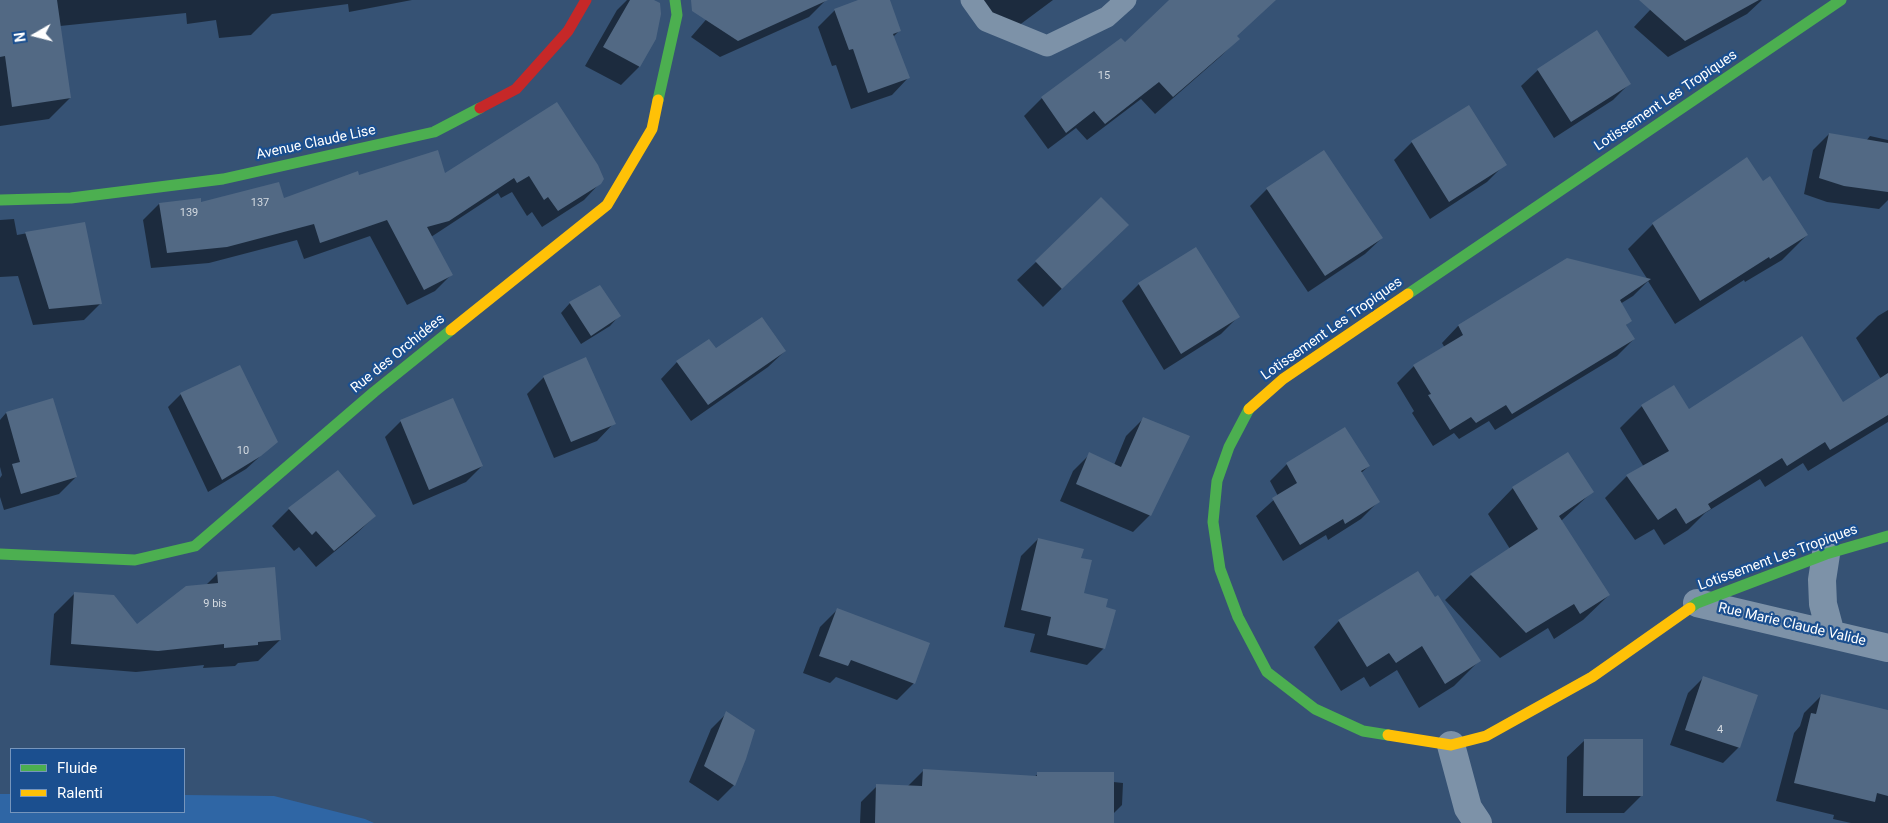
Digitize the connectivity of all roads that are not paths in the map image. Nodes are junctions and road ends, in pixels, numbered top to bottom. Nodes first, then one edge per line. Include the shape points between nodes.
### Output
1 (586, 0) edge
2 (675, 0) edge
3 (971, 0) edge
4 (1126, 0) edge
5 (1841, 0) edge
6 (0, 200) edge
7 (1888, 536) edge
8 (0, 554) edge
9 (1826, 554) junction
10 (1697, 603) junction
11 (1831, 634) junction
12 (1888, 648) edge
13 (1451, 746) junction
14 (1478, 823) edge

1 - 6 street, Avenue Claude Lise via 568,30 516,89 434,132 223,179 71,198
2 - 8 street, Rue des Orchidées via 677,15 652,129 607,205 374,392 195,546 136,560
3 - 4 lane via 986,21 1047,46 1106,17
5 - 13 street, Lotissement Les Tropiques via 1283,379 1248,410 1217,481 1213,522 1220,569 1238,617 1267,672 1315,709 1363,731
7 - 9 street, Lotissement Les Tropiques
9 - 10 street, Lotissement Les Tropiques
9 - 11 street via 1823,604
10 - 11 street, Rue Marie Claude Valide
10 - 13 street, Lotissement Les Tropiques via 1592,677 1486,736
11 - 12 street, Rue Marie Claude Valide
13 - 14 street via 1468,808

